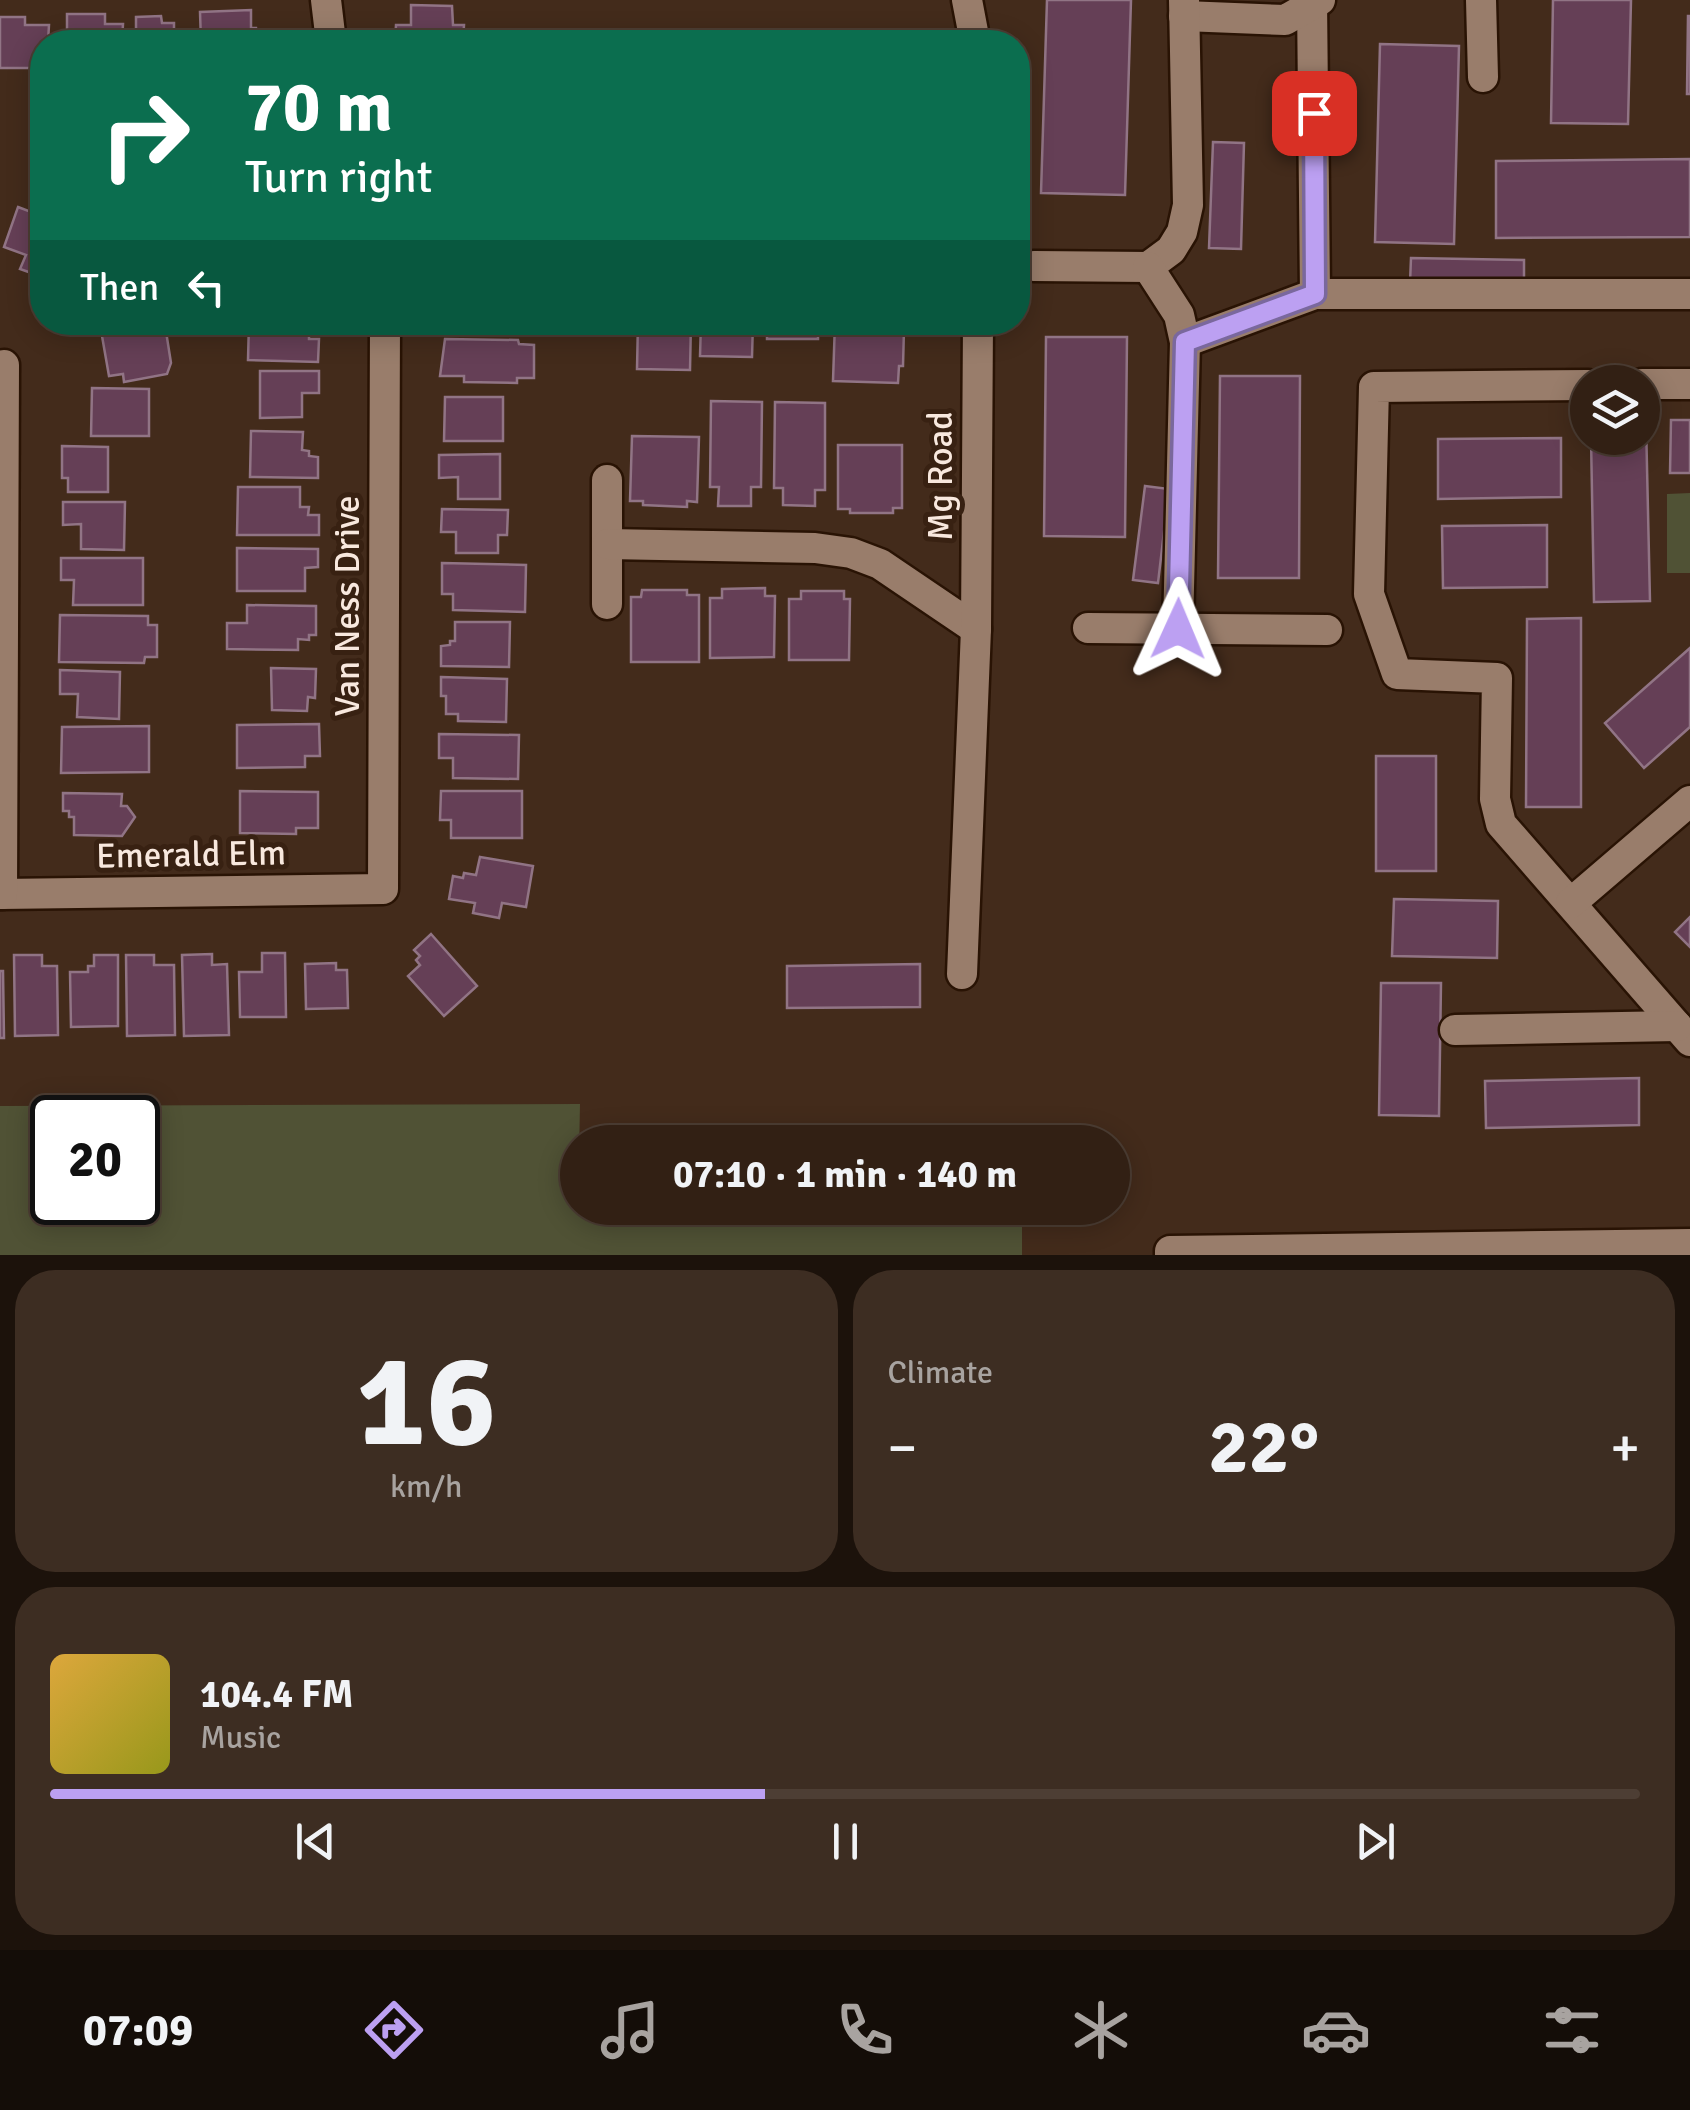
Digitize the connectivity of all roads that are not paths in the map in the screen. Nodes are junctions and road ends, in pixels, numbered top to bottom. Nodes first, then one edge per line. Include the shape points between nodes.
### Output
1 (326, 0) edge
2 (967, 0) edge
3 (1481, 0) edge
4 (1315, 2) edge
5 (1184, 8) edge
6 (330, 30) edge
7 (973, 30) edge
8 (1483, 77) dead end
9 (1034, 266) dead end
10 (1148, 267) junction
11 (1315, 294) junction
12 (1690, 294) edge
13 (385, 335) edge
14 (978, 335) edge
15 (1185, 342) junction
16 (4, 365) dead end
17 (1660, 384) edge
18 (1690, 384) edge
19 (1570, 385) edge
20 (607, 480) dead end
21 (608, 544) junction
22 (607, 604) dead end
23 (1088, 628) dead end
24 (976, 629) junction
25 (1178, 629) junction
26 (1327, 630) dead end
27 (1690, 802) edge
28 (383, 889) joint
29 (1, 894) edge
30 (1571, 903) junction
31 (962, 974) dead end
32 (1456, 1030) dead end
33 (1684, 1034) edge
34 (1690, 1244) edge
35 (1170, 1255) edge

1 - 6 street
2 - 7 street
3 - 8 street
4 - 5 street via 1285,20
4 - 11 street
5 - 10 street via 1188,205 1171,250
9 - 10 street
10 - 15 street via 1178,315
11 - 12 street
11 - 15 street
13 - 28 street, Van Ness Drive
14 - 24 street, Mg Road
15 - 25 street
16 - 29 street
17 - 18 street
19 - 30 street via 1374,387 1369,594 1397,674 1497,678 1495,799 1501,824
20 - 21 street
21 - 22 street
21 - 24 street via 851,554 880,564
23 - 25 street
24 - 31 street, Mg Road
25 - 26 street
27 - 30 street
28 - 29 street, Emerald Elm
30 - 33 street
32 - 33 street
34 - 35 street

